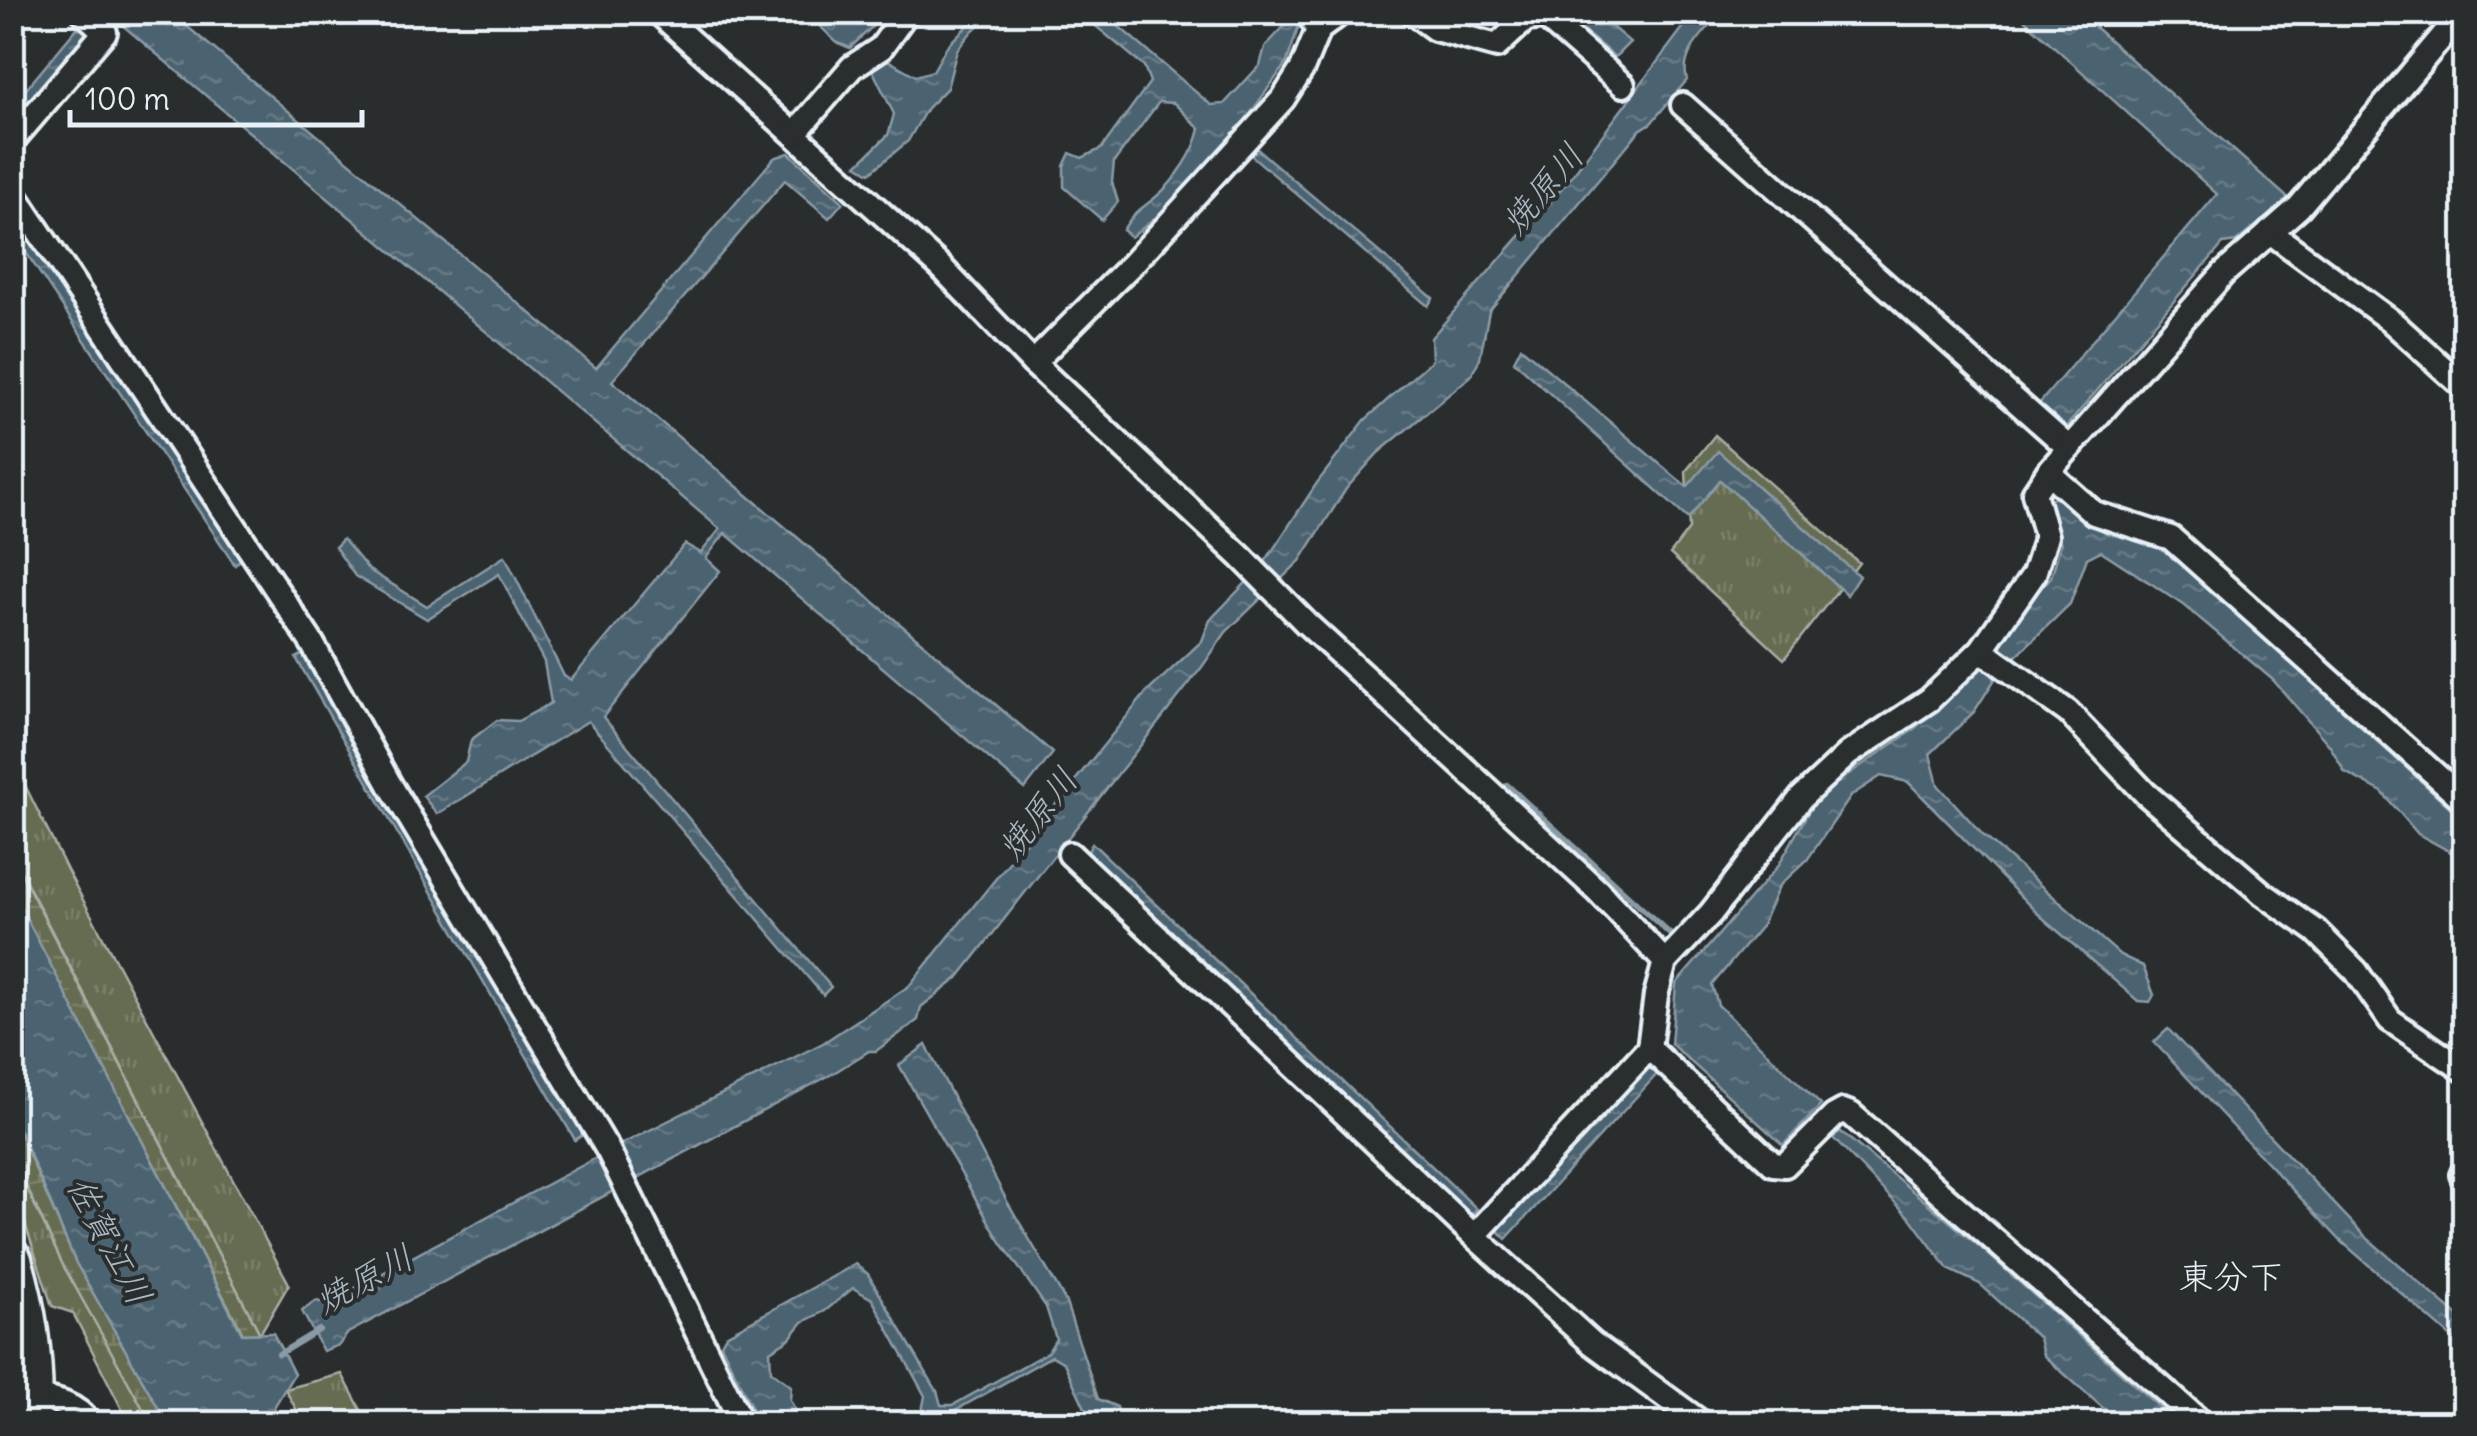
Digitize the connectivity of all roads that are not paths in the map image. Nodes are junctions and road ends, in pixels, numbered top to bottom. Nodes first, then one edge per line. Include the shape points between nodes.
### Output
1 (83, 12) edge
2 (658, 12) edge
3 (907, 12) edge
4 (1342, 12) edge
5 (1412, 12) edge
6 (1312, 20) edge
7 (2459, 27) edge
8 (1623, 85) dead end
9 (1683, 105) dead end
10 (795, 134) junction
11 (12, 142) edge
12 (12, 191) edge
13 (2270, 232) junction
14 (1033, 362) junction
15 (2464, 387) edge
16 (2069, 448) junction
17 (2048, 472) junction
18 (1990, 657) junction
19 (2464, 800) edge
20 (1070, 854) dead end
21 (1665, 962) junction
22 (1650, 1048) junction
23 (2464, 1070) edge
24 (2464, 1171) edge
25 (2464, 1179) edge
26 (1474, 1236) junction
27 (12, 1260) edge
28 (33, 1410) edge
29 (90, 1424) edge
30 (742, 1424) edge
31 (1702, 1424) edge
32 (2203, 1424) edge

1 - 11 street via 105,32
2 - 10 street
3 - 10 street via 881,48 852,67
4 - 6 street
5 - 8 street via 1435,29 1497,46 1526,19 1545,16
6 - 14 street via 1302,69 1282,99
7 - 13 street
9 - 16 street
10 - 14 street
12 - 30 street via 312,643 608,1150
13 - 15 street via 2391,321
13 - 16 street via 2224,273
14 - 21 street
16 - 17 street
17 - 18 street via 2034,493 2046,536 2034,574
17 - 19 street via 2094,513 2171,538
18 - 21 street via 1848,754 1801,798
18 - 23 street via 2068,712 2146,794 2316,931 2356,971 2390,1020
20 - 26 street
21 - 22 street
22 - 26 street
22 - 32 street via 1773,1164 1785,1165 1834,1116 1851,1114
24 - 25 street
26 - 31 street via 1592,1343
27 - 28 main road via 24,1301
28 - 29 street via 58,1400

